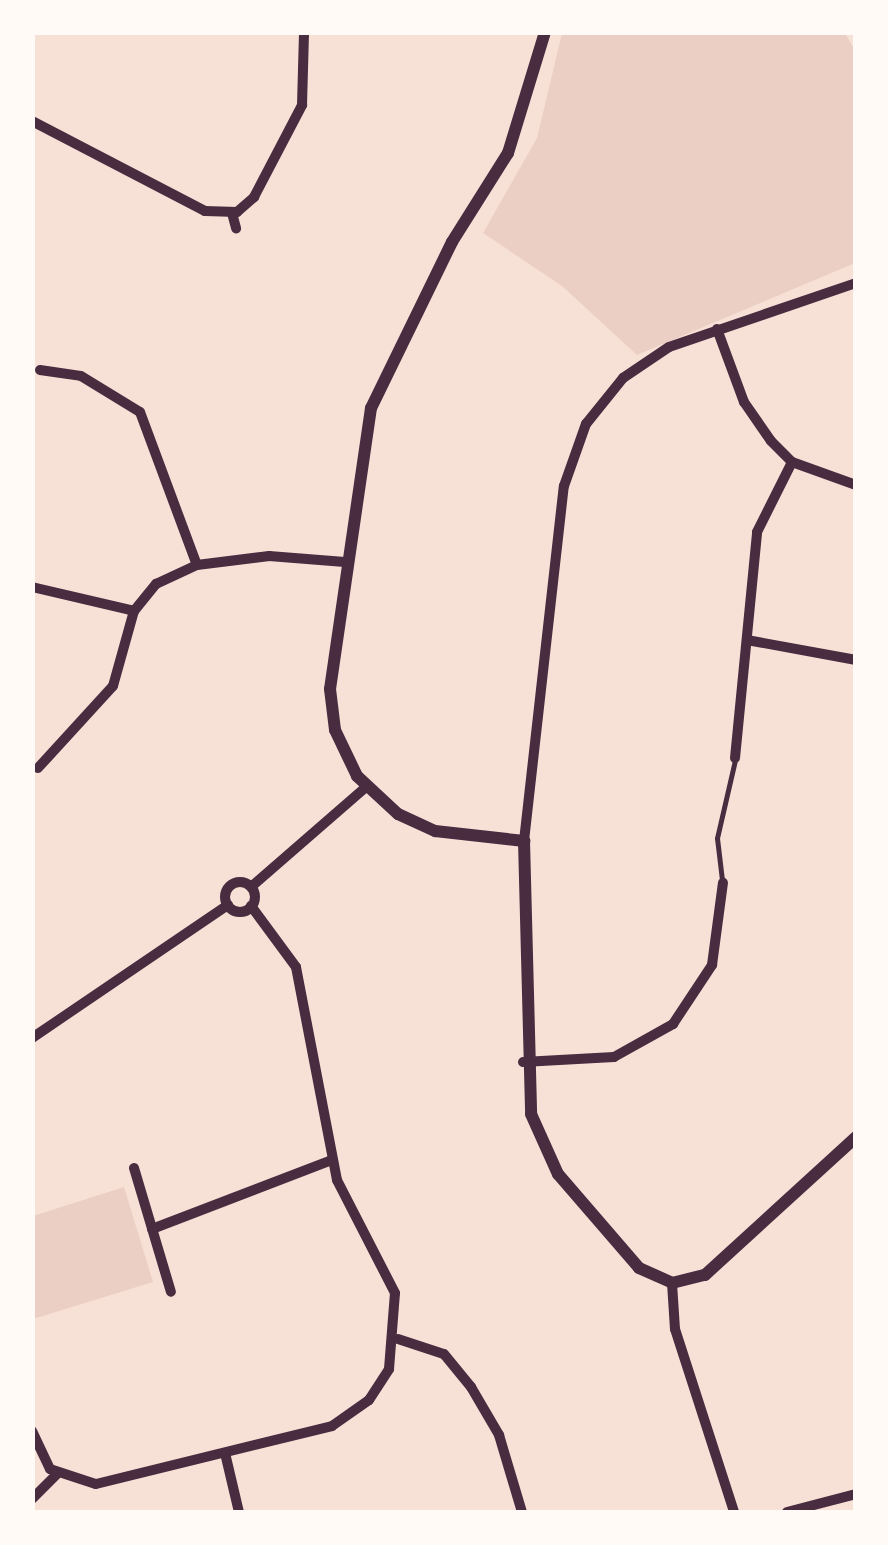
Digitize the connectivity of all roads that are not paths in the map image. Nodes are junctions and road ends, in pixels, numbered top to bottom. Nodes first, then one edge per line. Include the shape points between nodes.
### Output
1 (304, 32) edge
2 (545, 32) edge
3 (32, 121) edge
4 (232, 213) junction
5 (236, 228) dead end
6 (856, 282) edge
7 (717, 329) junction
8 (40, 370) dead end
9 (792, 462) junction
10 (856, 485) edge
11 (345, 562) junction
12 (197, 565) junction
13 (32, 587) edge
14 (134, 611) junction
15 (747, 640) junction
16 (856, 660) edge
17 (735, 758) joint
18 (38, 768) dead end
19 (366, 787) junction
20 (524, 841) junction
21 (723, 883) joint
22 (251, 887) junction
23 (228, 905) junction
24 (252, 906) junction
25 (33, 1037) edge
26 (523, 1062) junction
27 (856, 1138) edge
28 (332, 1160) junction
29 (134, 1168) dead end
30 (152, 1229) junction
31 (672, 1282) junction
32 (171, 1292) dead end
33 (398, 1339) junction
34 (32, 1431) edge
35 (224, 1453) junction
36 (57, 1474) junction
37 (856, 1494) edge
38 (32, 1499) edge
39 (239, 1512) edge
40 (522, 1512) edge
41 (734, 1512) edge
42 (787, 1512) edge

1 - 4 street via 302,105 254,197
2 - 11 street via 508,153 378,386
3 - 4 street via 206,211
4 - 5 street
6 - 7 street
7 - 9 street via 750,413
7 - 20 street via 622,378 578,440 564,486
8 - 12 street via 81,376 140,412
9 - 10 street
9 - 15 street via 760,522
11 - 12 street via 286,555
11 - 19 street via 330,700 338,741
12 - 14 street via 156,584
13 - 14 street
14 - 18 street via 113,686
15 - 16 street
15 - 17 street
17 - 21 lane via 717,838
19 - 20 street via 434,831
19 - 22 street
20 - 26 street
21 - 26 street via 712,965 673,1024 614,1057
22 - 23 street via 233,884
22 - 24 street
23 - 24 street
23 - 25 street
24 - 28 street via 303,988
26 - 31 street via 531,1114 558,1174 640,1268
27 - 31 street via 718,1265
28 - 30 street
28 - 33 street via 395,1293
29 - 30 street
30 - 32 street
31 - 41 street via 676,1329
33 - 35 street via 384,1379 351,1415
33 - 40 street via 444,1354 471,1388 499,1435
34 - 36 street
35 - 36 street via 96,1484
35 - 39 street
36 - 38 street
37 - 42 street

